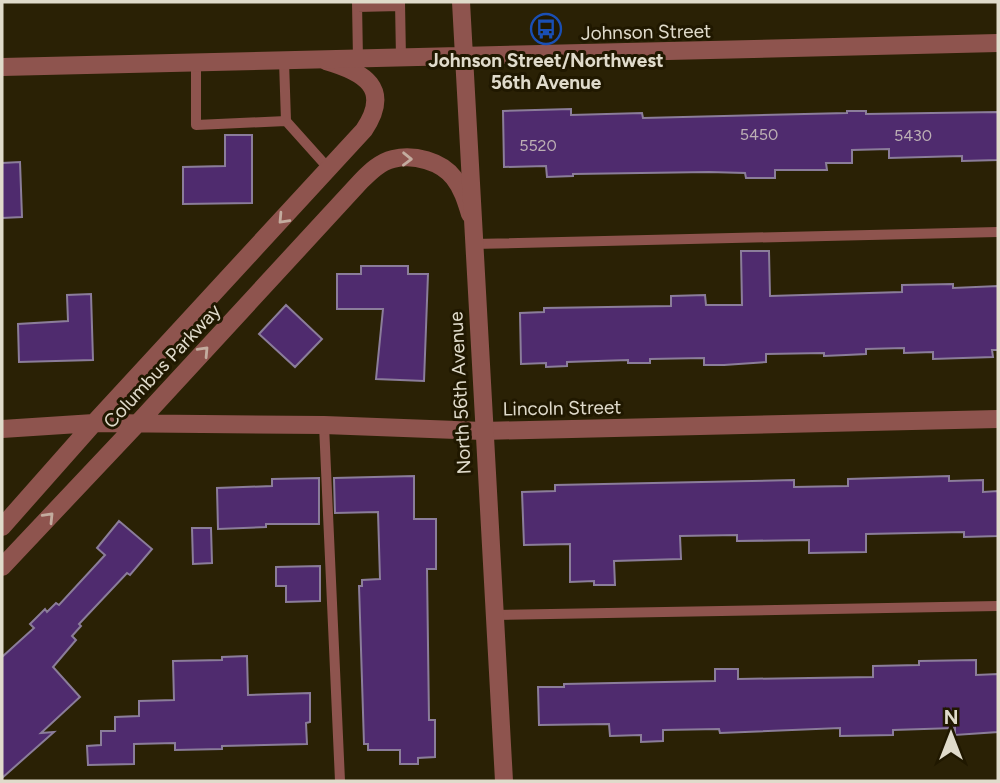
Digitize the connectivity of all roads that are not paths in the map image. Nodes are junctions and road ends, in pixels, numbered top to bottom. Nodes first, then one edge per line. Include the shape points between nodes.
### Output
1 (461, 2) edge
2 (357, 4) edge
3 (400, 4) edge
4 (998, 43) edge
5 (463, 57) junction
6 (401, 59) junction
7 (358, 60) junction
8 (284, 61) junction
9 (326, 61) junction
10 (196, 63) junction
11 (2, 67) edge
12 (286, 121) junction
13 (329, 169) junction
14 (351, 192) junction
15 (472, 220) junction
16 (998, 232) edge
17 (473, 244) junction
18 (998, 419) edge
19 (94, 424) junction
20 (137, 424) junction
21 (324, 425) junction
22 (2, 429) edge
23 (483, 431) junction
24 (2, 527) edge
25 (2, 567) edge
26 (998, 606) edge
27 (494, 615) junction
28 (340, 781) edge
29 (504, 781) edge

1 - 5 street, North 56th Avenue
2 - 3 lane
2 - 7 lane
3 - 6 lane
4 - 5 street, Johnson Street
5 - 6 street, Johnson Street
5 - 15 street, North 56th Avenue
6 - 7 street, Johnson Street
7 - 9 street, Johnson Street
8 - 9 street, Johnson Street
8 - 10 street, Johnson Street
8 - 12 lane
9 - 13 street, Columbus Parkway via 356,70 376,101 365,130
10 - 11 street, Johnson Street
10 - 12 lane via 196,125
12 - 13 lane
13 - 14 street
13 -> 19 street, Columbus Parkway
14 -> 15 street, Columbus Parkway via 391,159 426,160 454,177
20 -> 14 street, Columbus Parkway
15 - 17 street, North 56th Avenue
16 - 17 lane
17 - 23 street, North 56th Avenue
18 - 23 street, Lincoln Street
19 - 20 street, Lincoln Street
19 - 22 street, Lincoln Street
19 - 24 street, Columbus Parkway
20 - 21 street, Lincoln Street
25 -> 20 street, Columbus Parkway
21 - 23 street, Lincoln Street
21 - 28 lane
23 - 27 street, North 56th Avenue
26 - 27 lane
27 - 29 street, North 56th Avenue

